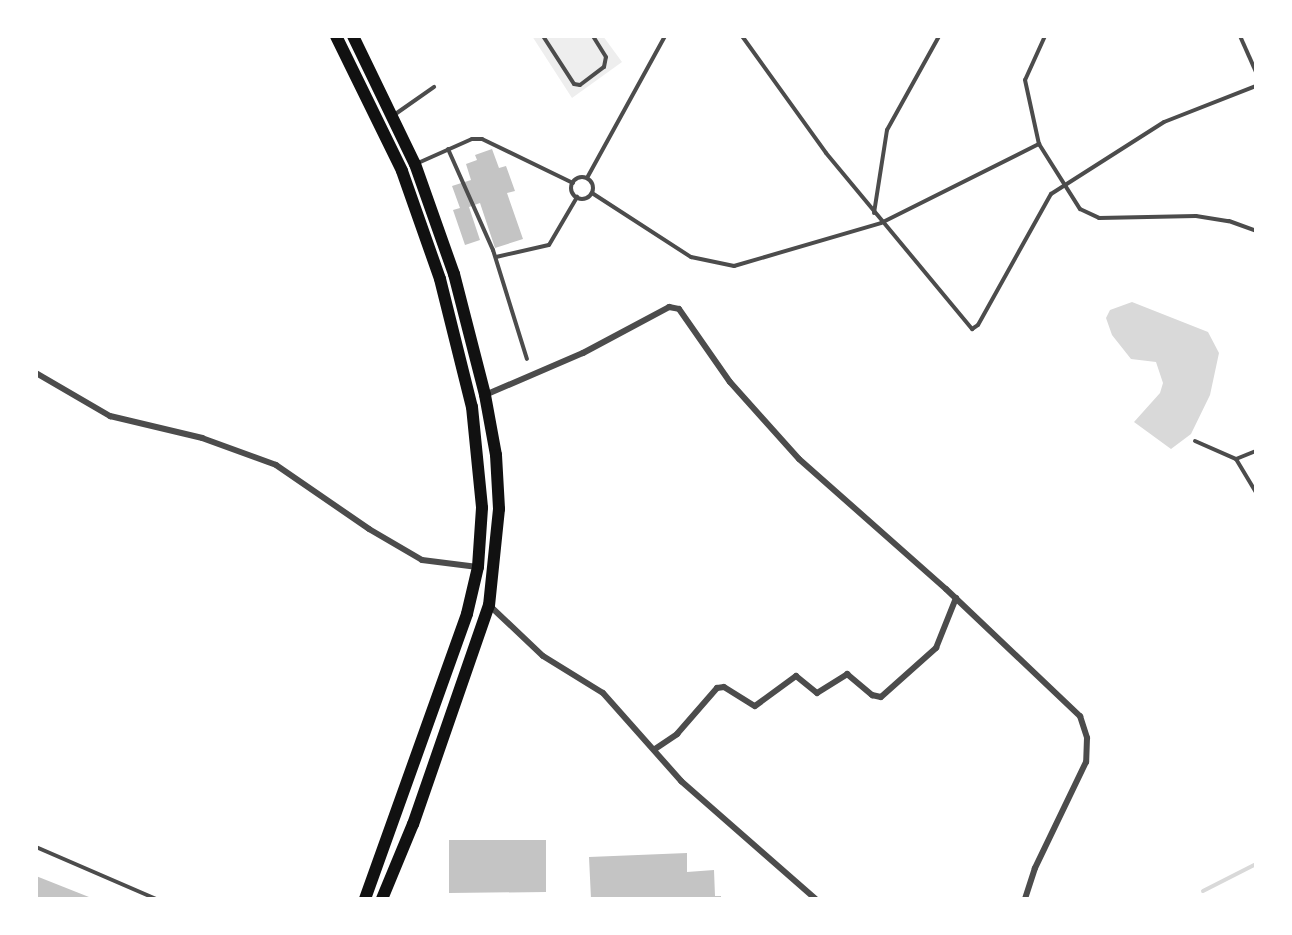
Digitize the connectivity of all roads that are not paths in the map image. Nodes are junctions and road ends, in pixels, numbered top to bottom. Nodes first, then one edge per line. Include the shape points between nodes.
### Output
1 (336, 36) edge
2 (353, 36) edge
3 (543, 36) edge
4 (593, 36) edge
5 (665, 36) edge
6 (742, 36) edge
7 (939, 36) edge
8 (1045, 36) edge
9 (1240, 36) edge
10 (1256, 72) edge
11 (1256, 86) edge
12 (434, 87) dead end
13 (393, 115) junction
14 (1039, 144) junction
15 (448, 149) junction
16 (415, 164) junction
17 (402, 171) junction
18 (587, 178) junction
19 (573, 183) junction
20 (1062, 186) junction
21 (592, 194) junction
22 (577, 197) junction
23 (874, 214) junction
24 (881, 223) junction
25 (1256, 231) edge
26 (496, 257) junction
27 (527, 359) dead end
28 (36, 373) edge
29 (485, 395) junction
30 (1195, 441) dead end
31 (1256, 451) edge
32 (1236, 459) junction
33 (1256, 492) edge
34 (478, 567) junction
35 (956, 598) junction
36 (489, 605) junction
37 (655, 749) junction
38 (36, 848) edge
39 (156, 899) edge
40 (364, 899) edge
41 (382, 899) edge
42 (816, 899) edge
43 (1025, 899) edge

1 - 17 highway
2 - 13 highway
3 - 4 lane via 574,84 580,85 604,67 606,57
5 - 18 lane
6 - 23 lane
7 - 23 lane via 887,130
8 - 14 lane via 1025,80
9 - 10 lane
11 - 20 lane via 1164,122
12 - 13 lane
13 - 16 highway
14 - 20 lane
14 - 24 lane
15 - 16 lane
15 - 19 lane via 472,139 487,140
15 - 26 lane
16 - 17 highway
16 - 29 highway via 454,274
17 - 34 highway via 440,279 472,407 482,508
18 - 19 lane
18 - 21 lane via 592,183
19 - 22 lane
20 - 24 lane via 1051,194 978,325 972,329
20 - 25 lane via 1080,209 1099,218 1196,216 1229,221
21 - 22 lane via 583,199
21 - 24 lane via 691,257 728,267
22 - 26 lane via 549,245
23 - 24 lane
26 - 27 lane
28 - 34 street via 111,416 201,438 276,465 422,560
29 - 35 street via 583,353 669,306 675,307 730,382 799,459
29 - 36 highway via 496,455 499,509
30 - 32 lane
31 - 32 lane
32 - 33 lane
34 - 40 highway via 453,662
35 - 37 street via 936,648 881,697 872,695 847,674 817,693 796,676 755,706 724,687 717,688 677,734
35 - 43 street via 1080,716 1087,738 1083,771 1035,868
36 - 37 street via 543,656 603,693
36 - 41 highway via 413,824
37 - 42 street via 681,781
38 - 39 lane

